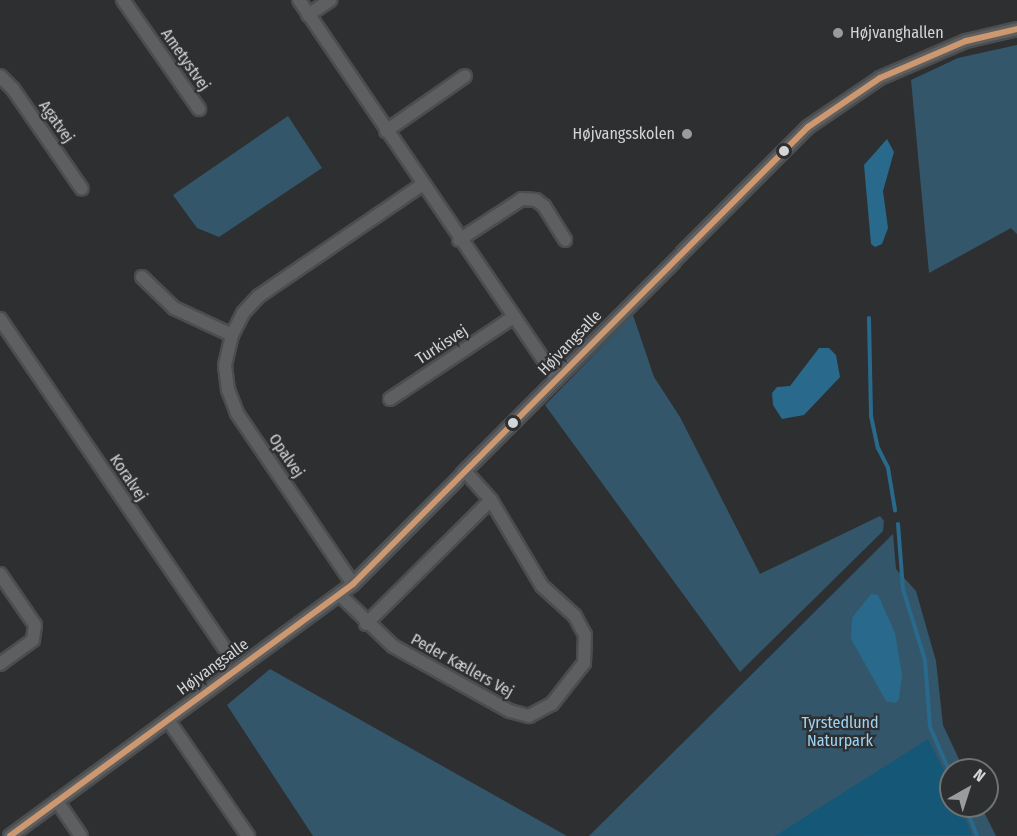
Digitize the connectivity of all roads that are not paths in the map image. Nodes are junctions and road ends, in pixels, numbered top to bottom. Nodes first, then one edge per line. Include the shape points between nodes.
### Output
1 (123, 0) edge
2 (298, 0) edge
3 (330, 0) edge
4 (308, 15) junction
5 (1017, 29) edge
6 (0, 76) edge
7 (465, 76) dead end
8 (199, 109) dead end
9 (386, 131) junction
10 (422, 185) junction
11 (82, 189) dead end
12 (459, 240) junction
13 (565, 240) dead end
14 (142, 277) dead end
15 (512, 318) junction
16 (0, 319) edge
17 (232, 335) junction
18 (557, 380) junction
19 (390, 399) dead end
20 (467, 473) junction
21 (492, 500) junction
22 (0, 574) edge
23 (353, 584) junction
24 (340, 595) junction
25 (366, 624) junction
26 (229, 656) dead end
27 (0, 664) edge
28 (168, 720) junction
29 (57, 801) junction
30 (10, 836) edge
31 (81, 836) edge
32 (248, 836) edge

1 - 8 street, Ametystvej
2 - 4 street
3 - 4 street
4 - 9 street
5 - 18 street, Højvangsalle via 966,41 925,57 880,78 831,109 783,149
6 - 11 street, Agatvej
7 - 9 street
9 - 10 street
10 - 12 street
10 - 17 street, Opalvej via 259,296 243,313
12 - 13 street via 522,199 536,200 544,206
12 - 15 street
14 - 17 street via 174,308
15 - 18 street
15 - 19 street, Turkisvej
16 - 26 street, Koralvej
17 - 23 street, Opalvej via 225,365 228,390 237,413
18 - 20 street, Højvangsalle
20 - 21 street, Peder Kællers Vej
20 - 23 street, Højvangsalle
21 - 25 street
21 - 25 street, Peder Kællers Vej via 527,565 542,586 575,616 585,634 584,663 552,704 529,716 510,711 393,646
22 - 27 street via 35,625 33,640
23 - 24 street, Højvangsalle
24 - 25 street, Peder Kællers Vej
24 - 28 street, Højvangsalle
28 - 29 street, Højvangsalle
28 - 32 street
29 - 30 street, Højvangsalle
29 - 31 street

